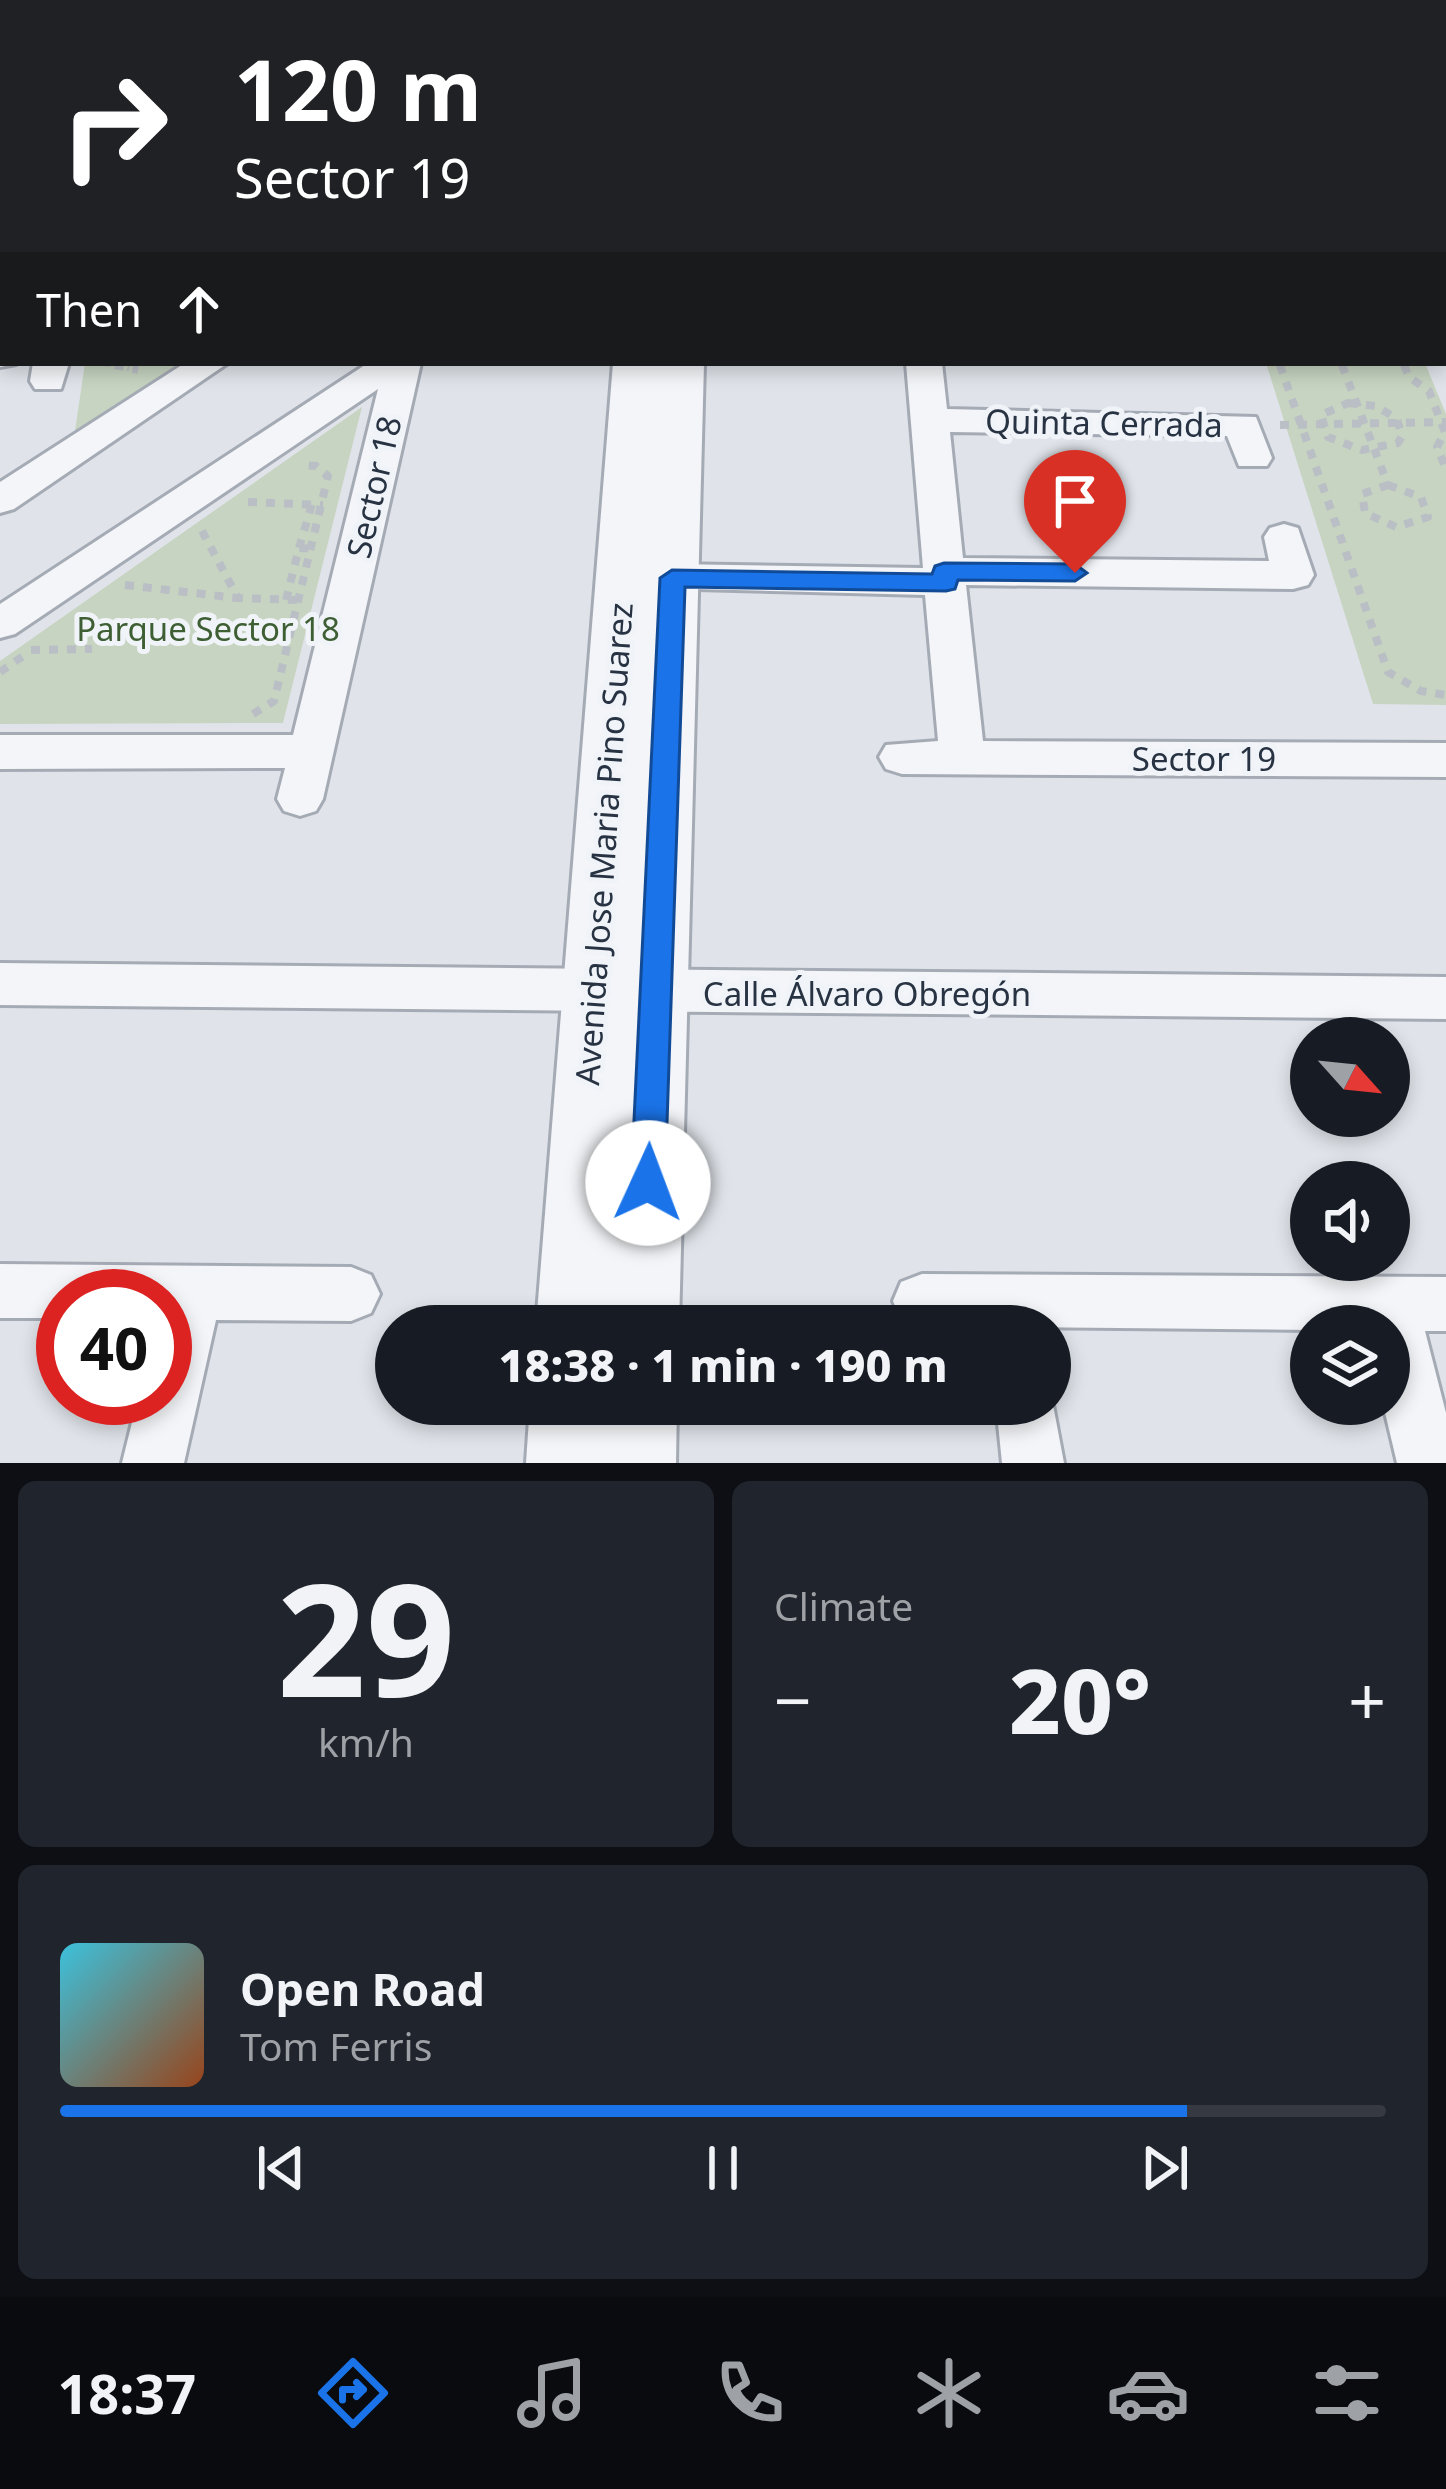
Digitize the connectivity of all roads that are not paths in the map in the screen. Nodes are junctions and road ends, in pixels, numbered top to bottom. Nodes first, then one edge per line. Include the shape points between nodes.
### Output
1 (205, 366) edge
2 (388, 366) edge
3 (402, 366) edge
4 (636, 366) edge
5 (681, 366) edge
6 (924, 366) edge
7 (929, 420) junction
8 (1248, 441) road end
9 (0, 500) edge
10 (1284, 537) dead end
11 (945, 577) junction
12 (672, 578) junction
13 (0, 624) edge
14 (311, 751) junction
15 (0, 752) edge
16 (902, 757) dead end
17 (962, 758) junction
18 (1446, 760) edge
19 (300, 800) dead end
20 (1, 989) edge
21 (625, 992) junction
22 (1446, 998) edge
23 (0, 1291) edge
24 (193, 1293) junction
25 (351, 1294) dead end
26 (922, 1301) dead end
27 (1418, 1304) edge
28 (576, 1305) edge
29 (641, 1305) edge
30 (951, 1305) edge
31 (1071, 1313) edge
32 (567, 1425) edge
33 (638, 1425) edge
34 (1028, 1425) edge
35 (153, 1463) edge
36 (565, 1463) edge
37 (637, 1463) edge
38 (1033, 1463) edge
39 (1428, 1463) edge

1 - 9 street
2 - 13 street
3 - 14 street, Sector 18
4 - 21 street, Avenida Jose Maria Pino Suarez
5 - 12 street, Avenida Jose Maria Pino Suarez
6 - 7 street
7 - 8 street, Quinta Cerrada
7 - 11 street
10 - 11 street via 1293,575
11 - 12 street
11 - 17 street
12 - 21 street, Avenida Jose Maria Pino Suarez
14 - 15 street
14 - 19 street, Sector 18
16 - 17 street, Sector 19
17 - 18 street, Sector 19
20 - 21 street, Calle Álvaro Obregón
21 - 22 street, Calle Álvaro Obregón
21 - 28 street, Avenida Jose Maria Pino Suarez
21 - 29 street, Avenida Jose Maria Pino Suarez
23 - 24 street
24 - 25 street
24 - 35 street
26 - 30 street
27 - 31 street
27 - 39 street
32 - 36 street
33 - 37 street
34 - 38 street

